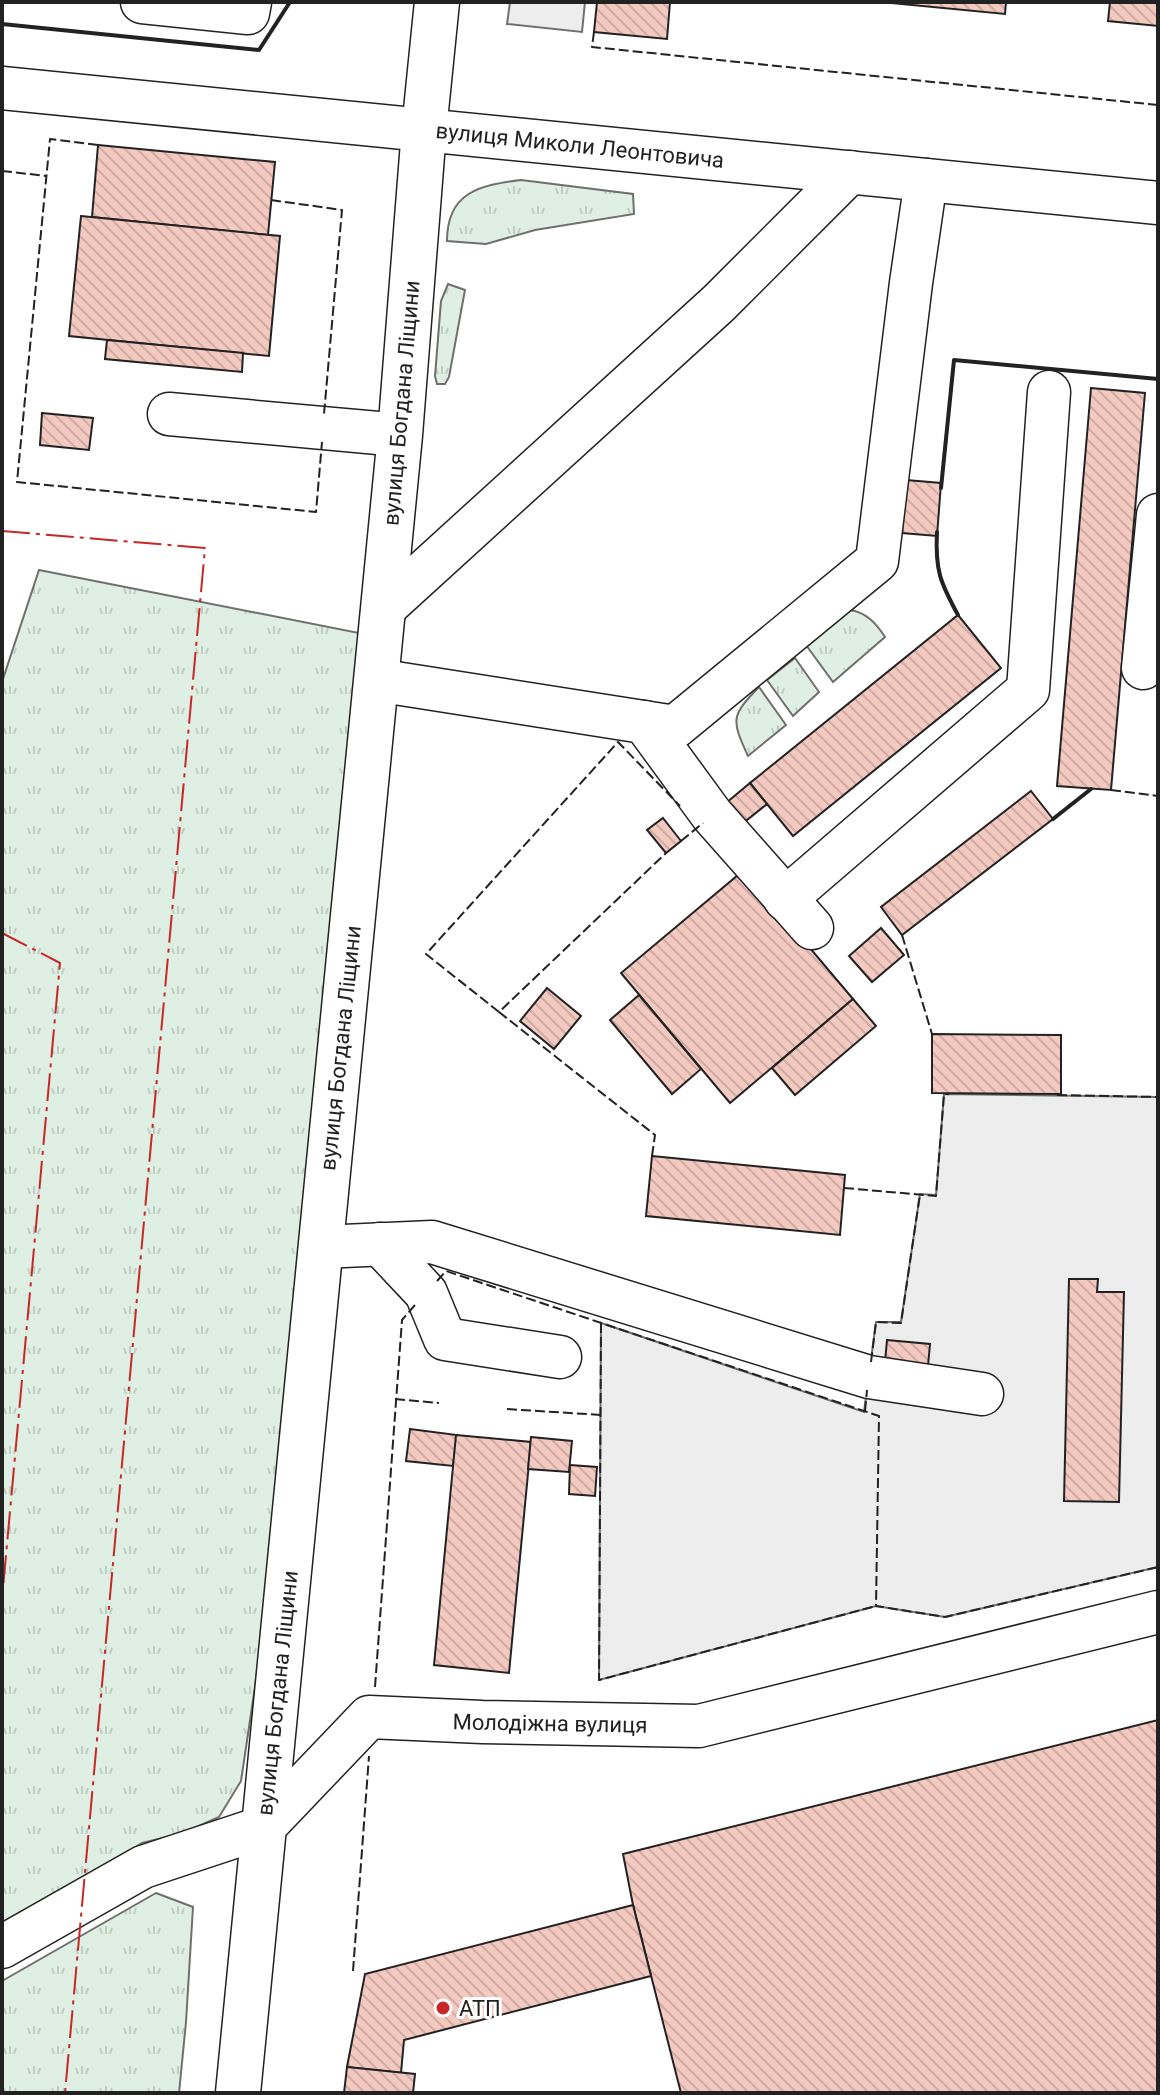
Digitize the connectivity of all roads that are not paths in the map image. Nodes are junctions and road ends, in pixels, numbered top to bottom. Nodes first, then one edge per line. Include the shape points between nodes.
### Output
1 (142, 2) edge
2 (250, 2) edge
3 (437, 2) edge
4 (2, 88) edge
5 (424, 130) junction
6 (850, 172) junction
7 (926, 180) junction
8 (1158, 203) edge
9 (1049, 392) dead end
10 (169, 414) dead end
11 (400, 435) junction
12 (1158, 515) edge
13 (383, 609) junction
14 (1143, 668) dead end
15 (376, 680) junction
16 (644, 722) junction
17 (380, 1244) junction
18 (321, 1247) junction
19 (560, 1357) dead end
20 (982, 1394) dead end
21 (1158, 1612) edge
22 (264, 1827) junction
23 (2, 1947) edge
24 (238, 2093) edge

1 - 2 street via 248,13
3 - 5 main road, вулиця Богдана Ліщини
4 - 5 street, вулиця Миколи Леонтовича
5 - 6 street, вулиця Миколи Леонтовича
5 - 11 main road, вулиця Богдана Ліщини
6 - 7 street, вулиця Миколи Леонтовича
6 - 13 street via 719,303
7 - 8 street, вулиця Миколи Леонтовича
7 - 16 street via 877,561 675,727
9 - 16 street via 1028,690 798,913 712,815
10 - 11 street
11 - 13 main road, вулиця Богдана Ліщини
12 - 14 street
13 - 15 main road, вулиця Богдана Ліщини
15 - 16 street
15 - 18 main road, вулиця Богдана Ліщини
17 - 18 street
17 - 19 street via 426,1293 445,1339
17 - 20 street via 432,1242 869,1377
18 - 22 main road, вулиця Богдана Ліщини
21 - 22 street, Молодіжна вулиця via 699,1726 369,1717
22 - 23 street, Молодіжна вулиця via 143,1867
22 - 24 main road, вулиця Богдана Ліщини

